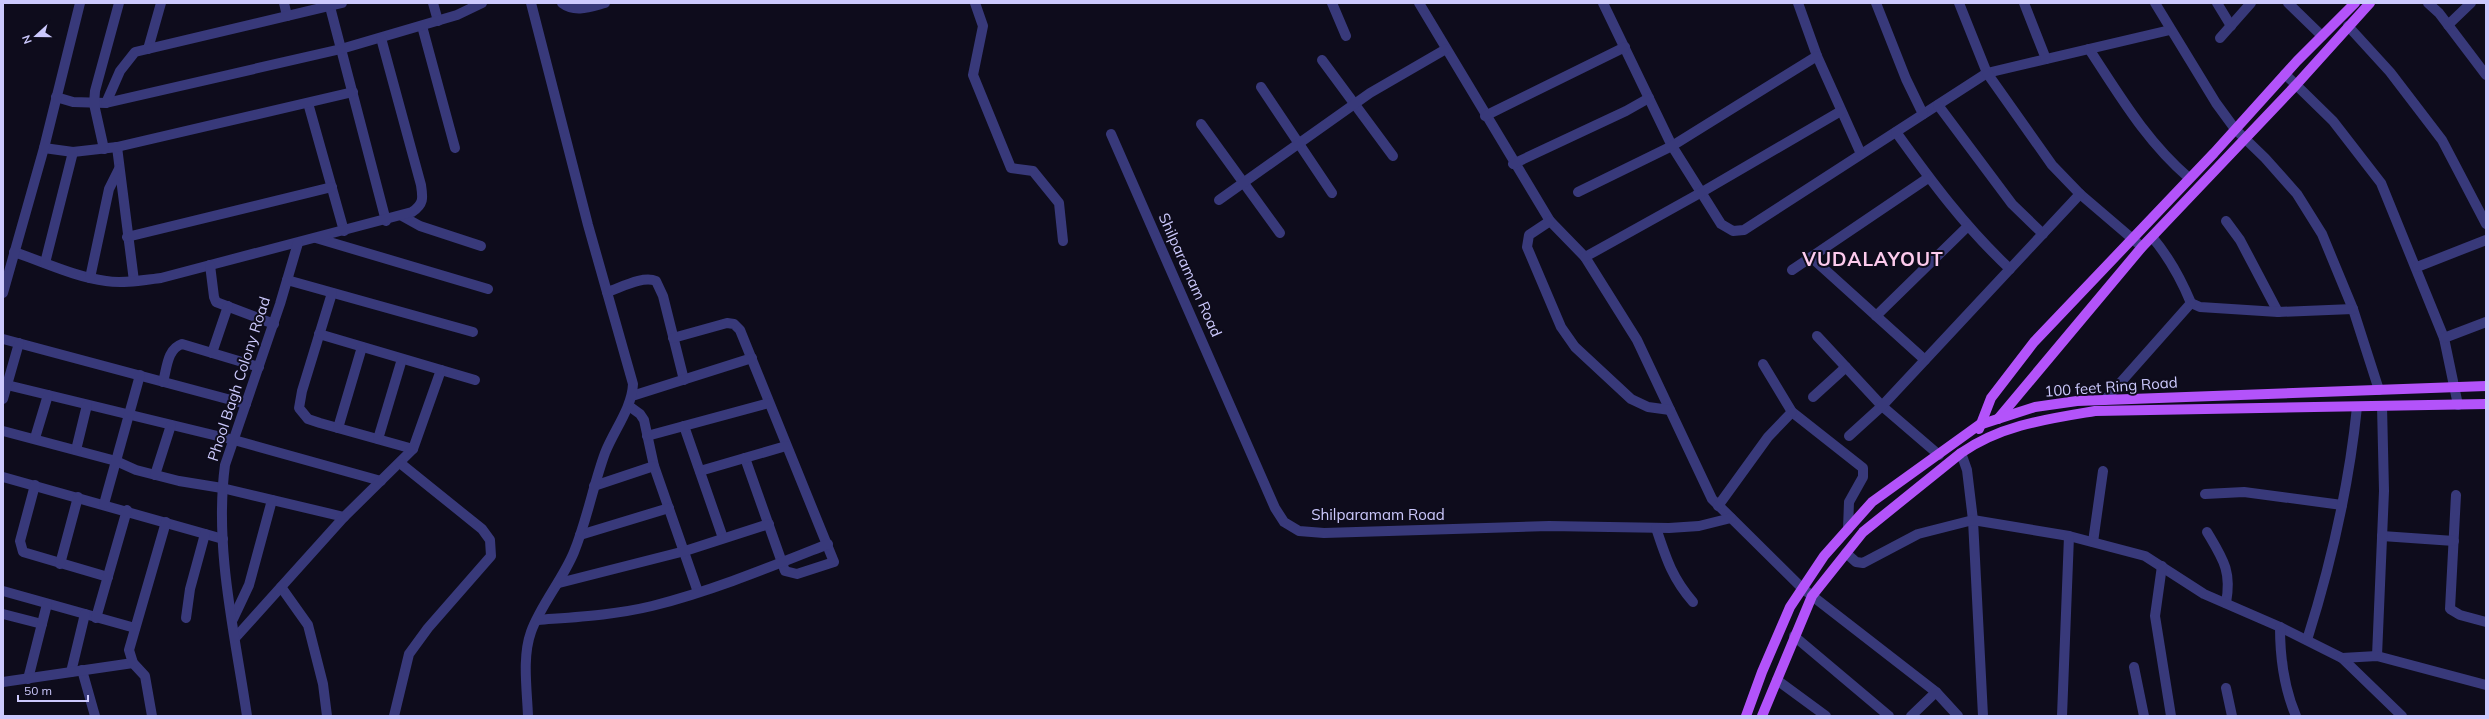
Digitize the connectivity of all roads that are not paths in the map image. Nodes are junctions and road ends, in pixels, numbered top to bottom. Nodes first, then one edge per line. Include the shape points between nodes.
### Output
1 (80, 3) edge
2 (119, 3) edge
3 (161, 3) edge
4 (284, 3) edge
5 (342, 3) edge
6 (433, 3) edge
7 (482, 3) edge
8 (531, 3) edge
9 (562, 3) edge
10 (604, 3) edge
11 (974, 3) edge
12 (1332, 3) edge
13 (1419, 3) edge
14 (1604, 3) edge
15 (1798, 3) edge
16 (1876, 3) edge
17 (1959, 3) edge
18 (2026, 3) edge
19 (2155, 3) edge
20 (2217, 3) edge
21 (2251, 3) edge
22 (2288, 3) edge
23 (2355, 3) edge
24 (2370, 3) edge
25 (2428, 3) edge
26 (2471, 3) edge
27 (330, 5) edge
28 (287, 16) junction
29 (438, 21) junction
30 (2448, 25) junction
31 (422, 26) junction
32 (2231, 26) junction
33 (2348, 26) junction
34 (2170, 30) junction
35 (1346, 36) dead end
36 (2322, 36) junction
37 (381, 38) junction
38 (2220, 38) dead end
39 (1625, 47) junction
40 (148, 48) junction
41 (341, 49) junction
42 (1446, 49) junction
43 (2089, 49) junction
44 (1817, 56) junction
45 (2046, 59) junction
46 (1322, 60) dead end
47 (1987, 73) junction
48 (2285, 74) junction
49 (2486, 75) edge
50 (2296, 85) junction
51 (1261, 86) dead end
52 (353, 92) junction
53 (56, 97) junction
54 (1649, 98) junction
55 (106, 103) junction
56 (308, 103) junction
57 (1356, 103) junction
58 (94, 104) junction
59 (1938, 105) junction
60 (1841, 111) junction
61 (1923, 114) junction
62 (1485, 116) junction
63 (1201, 124) dead end
64 (2235, 129) junction
65 (1896, 132) junction
66 (1112, 134) dead end
67 (2245, 140) junction
68 (1300, 142) junction
69 (1672, 146) junction
70 (117, 147) junction
71 (44, 148) junction
72 (455, 148) dead end
73 (104, 149) junction
74 (73, 152) junction
75 (1861, 154) junction
76 (1393, 156) dead end
77 (1513, 164) junction
78 (119, 169) junction
79 (1928, 178) junction
80 (2189, 178) junction
81 (1243, 182) junction
82 (332, 187) junction
83 (1578, 192) dead end
84 (1702, 192) junction
85 (1332, 194) dead end
86 (2080, 194) junction
87 (1219, 200) dead end
88 (402, 216) junction
89 (386, 221) junction
90 (1550, 221) junction
91 (2226, 221) dead end
92 (2486, 224) edge
93 (1968, 226) junction
94 (344, 231) junction
95 (1280, 233) dead end
96 (2043, 234) junction
97 (127, 237) junction
98 (2152, 237) junction
99 (316, 238) junction
100 (2131, 239) junction
101 (2486, 240) edge
102 (1063, 241) dead end
103 (298, 243) junction
104 (481, 246) dead end
105 (2142, 247) junction
106 (14, 252) junction
107 (1585, 257) junction
108 (1811, 257) junction
109 (45, 262) junction
110 (210, 265) junction
111 (2417, 267) junction
112 (2010, 269) junction
113 (1792, 270) dead end
114 (90, 278) junction
115 (287, 280) junction
116 (134, 281) junction
117 (488, 289) dead end
118 (607, 292) junction
119 (3, 293) edge
120 (332, 293) junction
121 (2190, 303) junction
122 (228, 306) junction
123 (2353, 309) junction
124 (2278, 312) junction
125 (1876, 316) junction
126 (2486, 322) edge
127 (274, 324) junction
128 (473, 332) dead end
129 (319, 334) junction
130 (1817, 336) dead end
131 (673, 338) junction
132 (2444, 338) junction
133 (3, 339) edge
134 (19, 343) junction
135 (362, 347) junction
136 (212, 353) junction
137 (752, 358) junction
138 (402, 359) junction
139 (1926, 360) junction
140 (1763, 364) dead end
141 (259, 367) junction
142 (1846, 367) junction
143 (441, 370) junction
144 (140, 376) junction
145 (475, 380) dead end
146 (684, 380) junction
147 (164, 382) junction
148 (7, 385) junction
149 (2486, 386) edge
150 (2454, 387) junction
151 (2379, 390) junction
152 (48, 395) junction
153 (1813, 397) dead end
154 (3, 399) edge
155 (2105, 400) junction
156 (631, 401) junction
157 (769, 403) junction
158 (87, 404) junction
159 (246, 404) junction
160 (2486, 404) edge
161 (2458, 405) junction
162 (1882, 406) junction
163 (2357, 406) junction
164 (2382, 406) junction
165 (1670, 410) junction
166 (1792, 412) junction
167 (127, 414) junction
168 (1998, 418) junction
169 (171, 425) junction
170 (1979, 425) junction
171 (684, 426) junction
172 (338, 428) junction
173 (3, 430) edge
174 (1995, 434) junction
175 (647, 436) junction
176 (1849, 436) dead end
177 (35, 438) junction
178 (378, 439) junction
179 (234, 440) junction
180 (1978, 441) junction
181 (786, 446) junction
182 (413, 449) junction
183 (76, 450) junction
184 (1960, 453) junction
185 (1939, 455) junction
186 (745, 458) junction
187 (116, 461) junction
188 (400, 463) junction
189 (654, 466) junction
190 (700, 471) junction
191 (2103, 471) dead end
192 (155, 475) junction
193 (3, 477) edge
194 (382, 481) junction
195 (35, 485) junction
196 (594, 486) junction
197 (222, 488) junction
198 (2205, 494) dead end
199 (2456, 495) dead end
200 (78, 497) junction
201 (272, 500) junction
202 (104, 504) junction
203 (2342, 505) junction
204 (1718, 506) junction
205 (669, 508) junction
206 (127, 510) junction
207 (344, 517) junction
208 (1731, 518) junction
209 (1973, 520) junction
210 (166, 522) junction
211 (769, 524) junction
212 (1656, 528) junction
213 (1848, 528) junction
214 (2207, 532) dead end
215 (206, 534) junction
216 (580, 535) junction
217 (2069, 536) junction
218 (2382, 536) junction
219 (723, 538) junction
220 (223, 539) junction
221 (2093, 542) junction
222 (2454, 542) junction
223 (828, 544) junction
224 (685, 551) junction
225 (1846, 553) junction
226 (782, 562) junction
227 (60, 564) junction
228 (2162, 566) junction
229 (108, 577) junction
230 (559, 583) junction
231 (281, 587) junction
232 (1802, 588) junction
233 (3, 591) edge
234 (698, 592) junction
235 (1812, 596) junction
236 (1693, 602) dead end
237 (2226, 603) junction
238 (47, 604) junction
239 (3, 614) edge
240 (85, 614) junction
241 (96, 618) junction
242 (186, 618) dead end
243 (233, 619) junction
244 (538, 620) junction
245 (2486, 622) edge
246 (42, 624) junction
247 (2280, 627) junction
248 (135, 628) junction
249 (1794, 636) junction
250 (236, 637) junction
251 (2306, 640) junction
252 (2377, 656) junction
253 (2342, 658) junction
254 (133, 663) junction
255 (2134, 667) dead end
256 (82, 670) junction
257 (71, 672) junction
258 (28, 678) junction
259 (1777, 680) junction
260 (3, 682) edge
261 (2486, 686) edge
262 (2226, 688) dead end
263 (1936, 692) junction
264 (1815, 712) edge
265 (95, 716) edge
266 (152, 716) edge
267 (247, 716) edge
268 (327, 716) edge
269 (394, 716) edge
270 (528, 716) edge
271 (1746, 716) edge
272 (1762, 716) edge
273 (1826, 716) edge
274 (1889, 716) edge
275 (1911, 716) edge
276 (1958, 716) edge
277 (1983, 716) edge
278 (2062, 716) edge
279 (2144, 716) edge
280 (2171, 716) edge
281 (2232, 716) edge
282 (2296, 716) edge
283 (2402, 716) edge

1 - 53 street
2 - 58 street via 95,91
3 - 40 street
4 - 28 street
5 - 27 street
6 - 29 street
7 - 29 street
8 - 118 street
9 - 10 street via 571,9 578,9
11 - 102 street via 984,26 973,76 977,90 992,118 1011,168 1033,171 1059,203
12 - 35 street
13 - 42 street
14 - 39 street
15 - 44 street
16 - 61 street via 1906,79
17 - 47 street
18 - 45 street
19 - 34 street
20 - 32 street
21 - 32 street
22 - 36 street
23 - 36 main road
24 - 33 main road
25 - 30 street
26 - 30 street
27 - 28 street
27 - 41 street
28 - 40 street
29 - 31 street
30 - 49 street
31 - 37 street
31 - 72 street
32 - 38 street
33 - 50 main road
33 - 92 street via 2390,72 2442,140
34 - 43 street
34 - 64 street
36 - 48 main road
37 - 41 street
37 - 88 street via 423,199 420,207
39 - 54 street
39 - 62 street
40 - 55 street via 135,52 126,60
41 - 52 street
41 - 55 street
42 - 57 street
42 - 62 street
43 - 45 street
43 - 80 street via 2144,132 2166,158
44 - 60 street
44 - 69 street
45 - 47 street
46 - 57 street
47 - 59 street
47 - 86 street via 2052,165
48 - 50 street
48 - 64 main road
50 - 67 main road
50 - 111 street via 2333,121 2381,183
51 - 68 street
52 - 56 street
52 - 89 street
53 - 58 street
53 - 71 street
54 - 69 street
54 - 77 street
55 - 58 street
56 - 70 street
56 - 82 street
57 - 68 street
57 - 76 street
58 - 73 street
59 - 61 street
59 - 96 street via 2012,204
60 - 75 street
60 - 84 street
61 - 65 street
62 - 77 street
63 - 81 street
64 - 67 street
64 - 80 main road
65 - 75 street
65 - 79 street
66 - 212 street, Shilparamam Road via 1275,508 1284,522 1299,531 1324,533 1549,526
67 - 98 main road
67 - 123 street via 2265,158 2296,194 2322,234
68 - 81 street
68 - 85 street
69 - 83 street
69 - 84 street
70 - 73 street
70 - 78 street
71 - 74 street
71 - 106 street
73 - 74 street
74 - 109 street
75 - 84 street via 1739,232 1728,230 1721,224
77 - 90 street
78 - 97 street
78 - 114 street via 109,189
79 - 93 street
79 - 108 street
80 - 100 main road
81 - 87 street
81 - 95 street
82 - 94 street
82 - 97 street
84 - 107 street
86 - 96 street
86 - 100 street
88 - 89 street
88 - 104 street via 420,226
89 - 94 street
90 - 107 street
90 - 165 street via 1529,235 1527,247 1561,326 1575,347 1631,399 1648,407
91 - 124 street via 2240,240
93 - 112 street
93 - 125 street
94 - 99 street
96 - 112 street
97 - 116 street
98 - 105 main road
98 - 121 street via 2166,253
99 - 103 street
99 - 117 street
100 - 105 street
100 - 170 main road via 2034,342 1991,398
101 - 111 street
103 - 110 street
103 - 115 street, Phool Bagh Colony Road
105 - 168 main road
106 - 109 street
106 - 119 street
107 - 165 street via 1637,340
108 - 113 street
108 - 125 street
109 - 114 street
110 - 116 street via 161,278
110 - 122 street via 216,302
111 - 132 street
112 - 139 street
114 - 116 street via 107,282
115 - 120 street
115 - 127 street, Phool Bagh Colony Road
118 - 131 street via 651,278 656,281 663,296
118 - 156 street via 633,384
120 - 128 street
120 - 129 street
121 - 124 street via 2200,308
121 - 155 street
122 - 127 street
122 - 136 street
123 - 124 street
123 - 151 street
125 - 139 street
126 - 132 street
127 - 141 street, Phool Bagh Colony Road
129 - 135 street
129 - 172 street via 299,408 308,419
130 - 142 street
131 - 137 street via 734,324 740,330
131 - 146 street
132 - 150 street
133 - 134 street
134 - 144 street
134 - 148 street
135 - 138 street
135 - 172 street
136 - 141 street
136 - 147 street via 182,344 177,345 169,355
137 - 146 street
137 - 157 street
138 - 143 street
138 - 178 street
139 - 162 street
140 - 166 street
141 - 159 street, Phool Bagh Colony Road
142 - 153 street
142 - 162 street
143 - 145 street
143 - 182 street
144 - 147 street
144 - 167 street
146 - 156 street
147 - 159 street
148 - 152 street
148 - 154 street
149 - 150 main road, 100 feet Ring Road
150 - 151 main road, 100 feet Ring Road
150 - 161 street
151 - 155 main road, 100 feet Ring Road
152 - 158 street
152 - 177 street
155 - 168 main road, 100 feet Ring Road via 2035,407
156 - 175 street via 644,420
156 - 196 street via 614,431
157 - 171 street
157 - 181 street
158 - 167 street
158 - 183 street
159 - 179 street, Phool Bagh Colony Road
160 - 161 main road, 100 feet Ring Road
161 - 164 main road, 100 feet Ring Road
162 - 176 street
162 - 185 street
163 - 164 main road, 100 feet Ring Road
163 - 174 main road, 100 feet Ring Road via 2095,411 2035,420
163 - 203 street via 2351,464
164 - 218 street
165 - 204 street via 1712,499
166 - 204 street via 1768,437
166 - 213 street via 1863,468 1863,477 1849,502
167 - 169 street
167 - 187 street
168 - 170 main road, 100 feet Ring Road
168 - 174 main road
169 - 179 street
169 - 192 street
170 - 180 main road
170 - 185 main road, 100 feet Ring Road
171 - 175 street
171 - 190 street
172 - 178 street
173 - 177 street
174 - 180 main road, 100 feet Ring Road
175 - 189 street
177 - 183 street
178 - 182 street
179 - 194 street
179 - 197 street, Phool Bagh Colony Road via 225,465
180 - 184 main road, 100 feet Ring Road
181 - 186 street
181 - 223 street
182 - 188 street
183 - 187 street
184 - 209 street via 1966,470
184 - 225 main road, 100 feet Ring Road via 1863,532
185 - 213 main road, 100 feet Ring Road via 1872,502
186 - 190 street
186 - 211 street
187 - 192 street
187 - 202 street
188 - 194 street
188 - 269 street via 482,529 492,548 486,563 408,654
189 - 196 street
189 - 205 street
190 - 219 street
191 - 221 street
192 - 197 street
193 - 195 street
194 - 207 street
195 - 200 street
195 - 227 street via 20,547 28,555
196 - 216 street
197 - 201 street
197 - 220 street, Phool Bagh Colony Road
198 - 203 street via 2244,492
199 - 222 street
200 - 202 street
200 - 227 street
201 - 207 street
201 - 243 street via 249,584
202 - 206 street
203 - 251 street via 2324,585
204 - 208 street
205 - 216 street
205 - 224 street
206 - 210 street
206 - 229 street
207 - 231 street
208 - 212 street, Shilparamam Road via 1699,526
208 - 232 street
209 - 217 street
209 - 225 street via 1918,534 1863,563 1856,562
209 - 277 street
210 - 215 street
210 - 248 street
211 - 219 street
211 - 226 street
212 - 236 street via 1671,572 1679,587
213 - 232 main road, 100 feet Ring Road via 1824,556
214 - 237 street via 2224,561 2228,575
215 - 220 street
215 - 242 street via 190,589
216 - 230 street
217 - 221 street
217 - 278 street
218 - 222 street
218 - 252 street
219 - 224 street
220 - 243 street, Phool Bagh Colony Road
221 - 228 street via 2145,556
222 - 245 street via 2450,609 2460,615
223 - 226 street
223 - 226 street via 834,562 797,574 786,571
224 - 230 street
224 - 234 street
225 - 235 main road, 100 feet Ring Road
226 - 234 street
227 - 229 street
228 - 237 street via 2204,594
228 - 280 street via 2155,616
229 - 241 street
230 - 244 street
231 - 250 street
231 - 268 street via 308,625 323,684
232 - 235 street
232 - 271 main road, 100 feet Ring Road via 1790,607 1771,650
233 - 238 street
234 - 244 street via 631,610
235 - 249 main road, 100 feet Ring Road
235 - 263 street
237 - 247 street
238 - 240 street
238 - 246 street
239 - 246 street
240 - 241 street
240 - 257 street
241 - 248 street
243 - 250 street, Phool Bagh Colony Road
244 - 270 street via 527,644
246 - 258 street
247 - 251 street
247 - 282 street via 2280,652
248 - 254 street via 129,650
249 - 259 main road, 100 feet Ring Road
249 - 274 street
250 - 267 street, Phool Bagh Colony Road
251 - 253 street
252 - 253 street
252 - 261 street
253 - 283 street
254 - 256 street
254 - 266 street via 146,676
255 - 279 street
256 - 257 street
256 - 265 street
257 - 258 street
258 - 260 street
259 - 264 street
259 - 272 main road, 100 feet Ring Road
262 - 281 street
263 - 275 street
263 - 276 street
264 - 273 street

